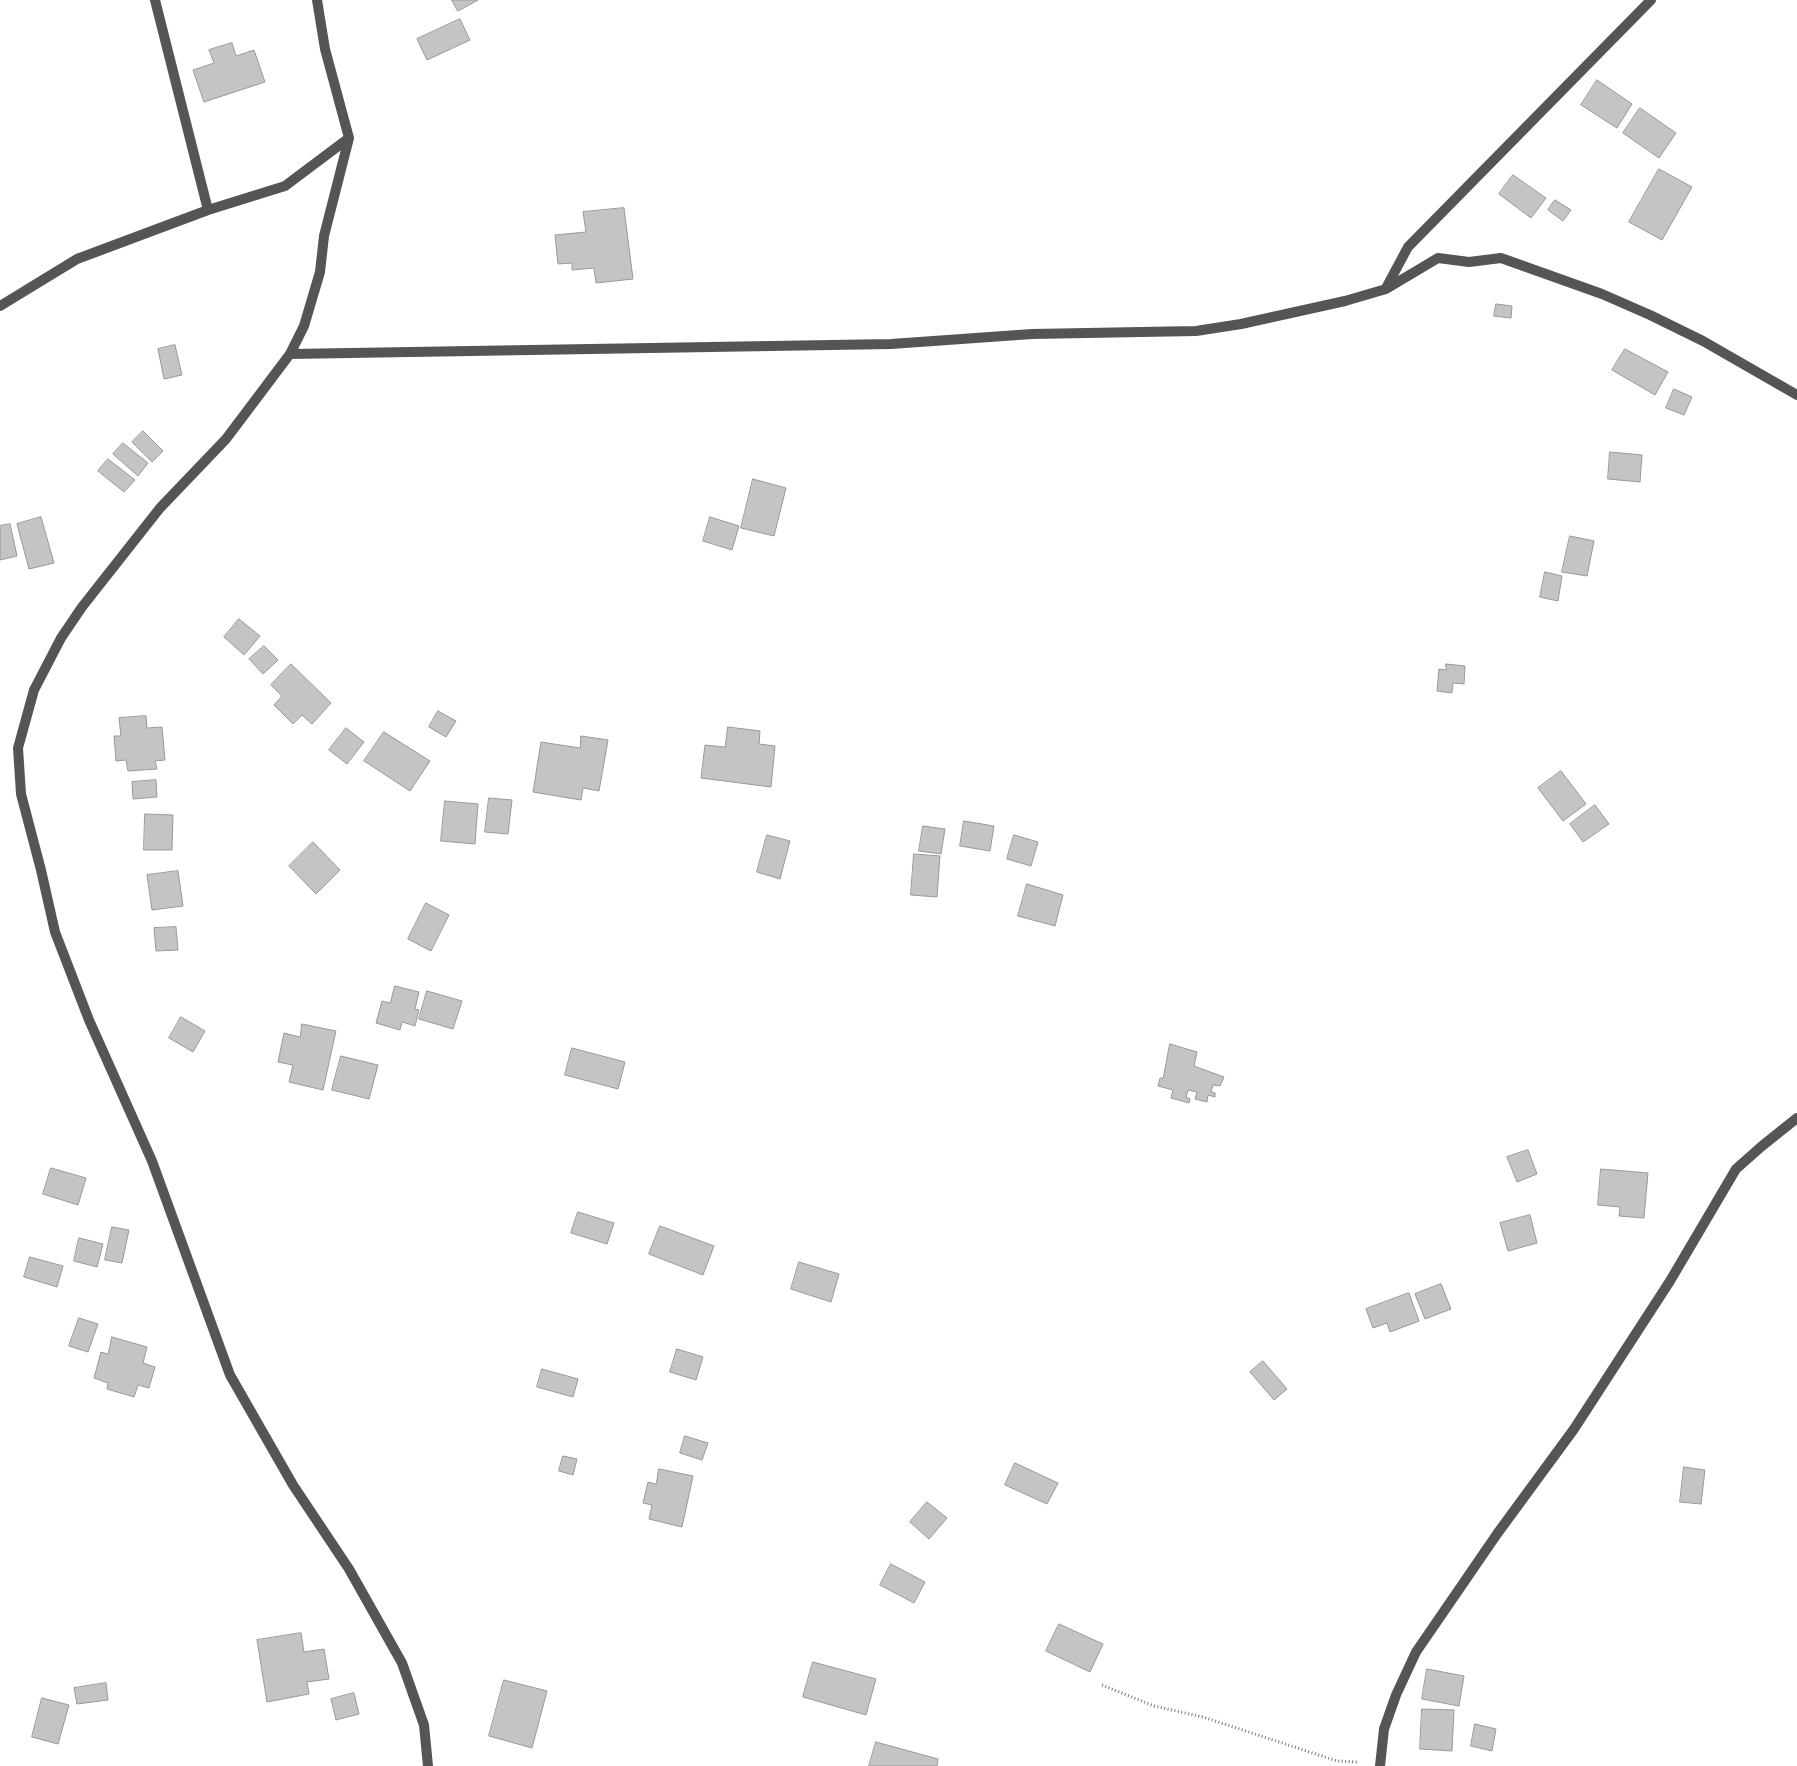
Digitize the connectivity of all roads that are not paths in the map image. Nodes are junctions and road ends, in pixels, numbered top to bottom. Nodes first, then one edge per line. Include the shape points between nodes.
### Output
1 (155, 0) edge
2 (317, 0) edge
3 (1651, 0) edge
4 (349, 138) junction
5 (208, 210) junction
6 (1386, 289) junction
7 (0, 306) edge
8 (290, 354) junction
9 (1797, 395) edge
10 (1797, 1118) edge
11 (1381, 1764) edge
12 (428, 1766) edge

1 - 5 street
2 - 4 street via 325,49
3 - 6 street via 1408,247
4 - 5 street via 285,186
4 - 8 street via 324,236 320,272 304,326
5 - 7 street via 77,259
6 - 8 street via 1241,324 1196,331 1032,334 891,344
6 - 9 street via 1438,258 1469,262 1501,258 1650,315
8 - 12 street via 226,440 160,508 61,638 34,690 18,748 21,794 55,932 89,1020 152,1160 230,1375 293,1485 349,1569 402,1663 424,1725
10 - 11 street via 1736,1169 1670,1281 1574,1429 1416,1652 1384,1729

